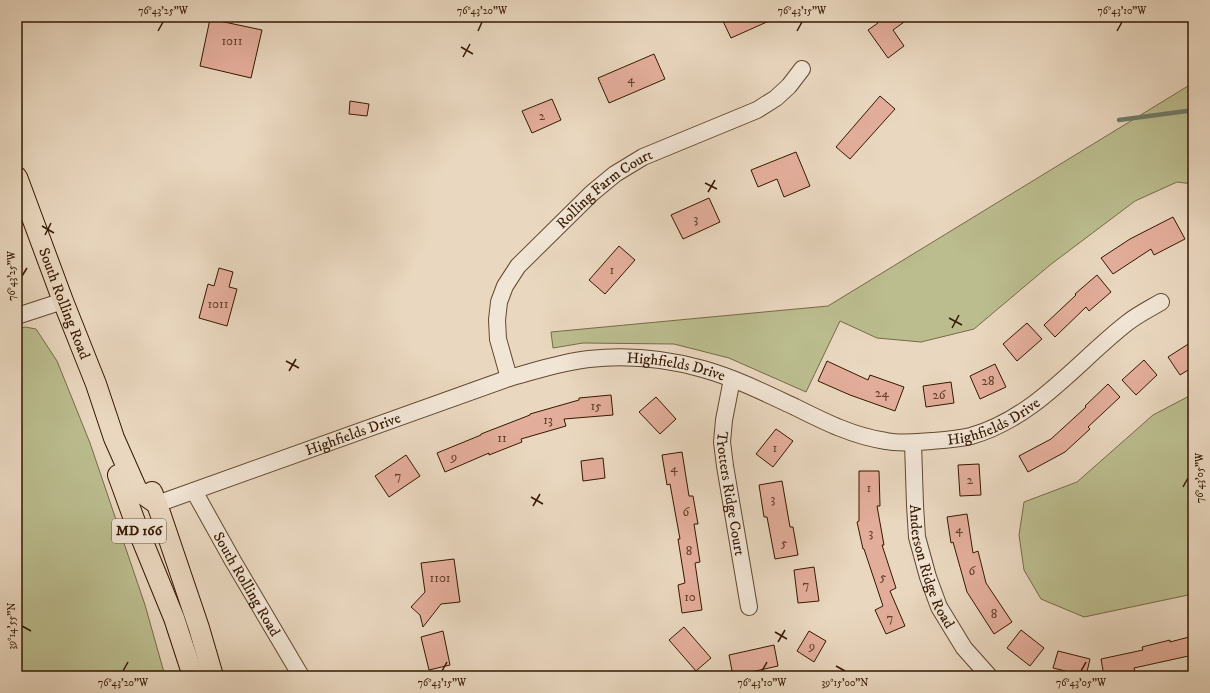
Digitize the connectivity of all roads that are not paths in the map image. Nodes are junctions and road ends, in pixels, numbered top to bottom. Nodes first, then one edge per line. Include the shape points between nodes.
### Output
1 (802, 70) dead end
2 (17, 177) edge
3 (63, 301) junction
4 (1160, 302) dead end
5 (17, 316) edge
6 (508, 378) junction
7 (732, 379) junction
8 (96, 384) junction
9 (913, 443) junction
10 (194, 491) junction
11 (157, 504) junction
12 (749, 607) dead end
13 (193, 676) edge
14 (198, 676) edge
15 (213, 676) edge
16 (301, 676) edge
17 (989, 676) edge

1 - 6 street, Rolling Farm Court via 776,98 757,110 643,157 615,174 592,193 518,266 505,286 499,302 497,320 498,339
2 - 3 main road, South Rolling Road / MD 166
3 - 5 street
3 - 8 main road, South Rolling Road / MD 166
4 - 9 street, Highfields Drive via 1128,322 1055,387 1002,424 971,436
6 - 7 street, Highfields Drive via 589,359 629,358 666,361
6 - 10 street, Highfields Drive
7 - 9 street, Highfields Drive via 835,427 887,442
7 - 12 street, Trotters Ridge Court via 722,442
8 - 11 main road, South Rolling Road / MD 166 via 116,414
8 - 13 main road, South Rolling Road / MD 166 via 102,430 138,530 174,618
9 - 17 street, Anderson Ridge Road via 917,537 928,577 939,607 964,648
10 - 11 street, Highfields Drive
10 - 16 street, South Rolling Road
11 - 14 main road, MD 166 via 151,528 163,559
11 - 15 main road, South Rolling Road / MD 166

